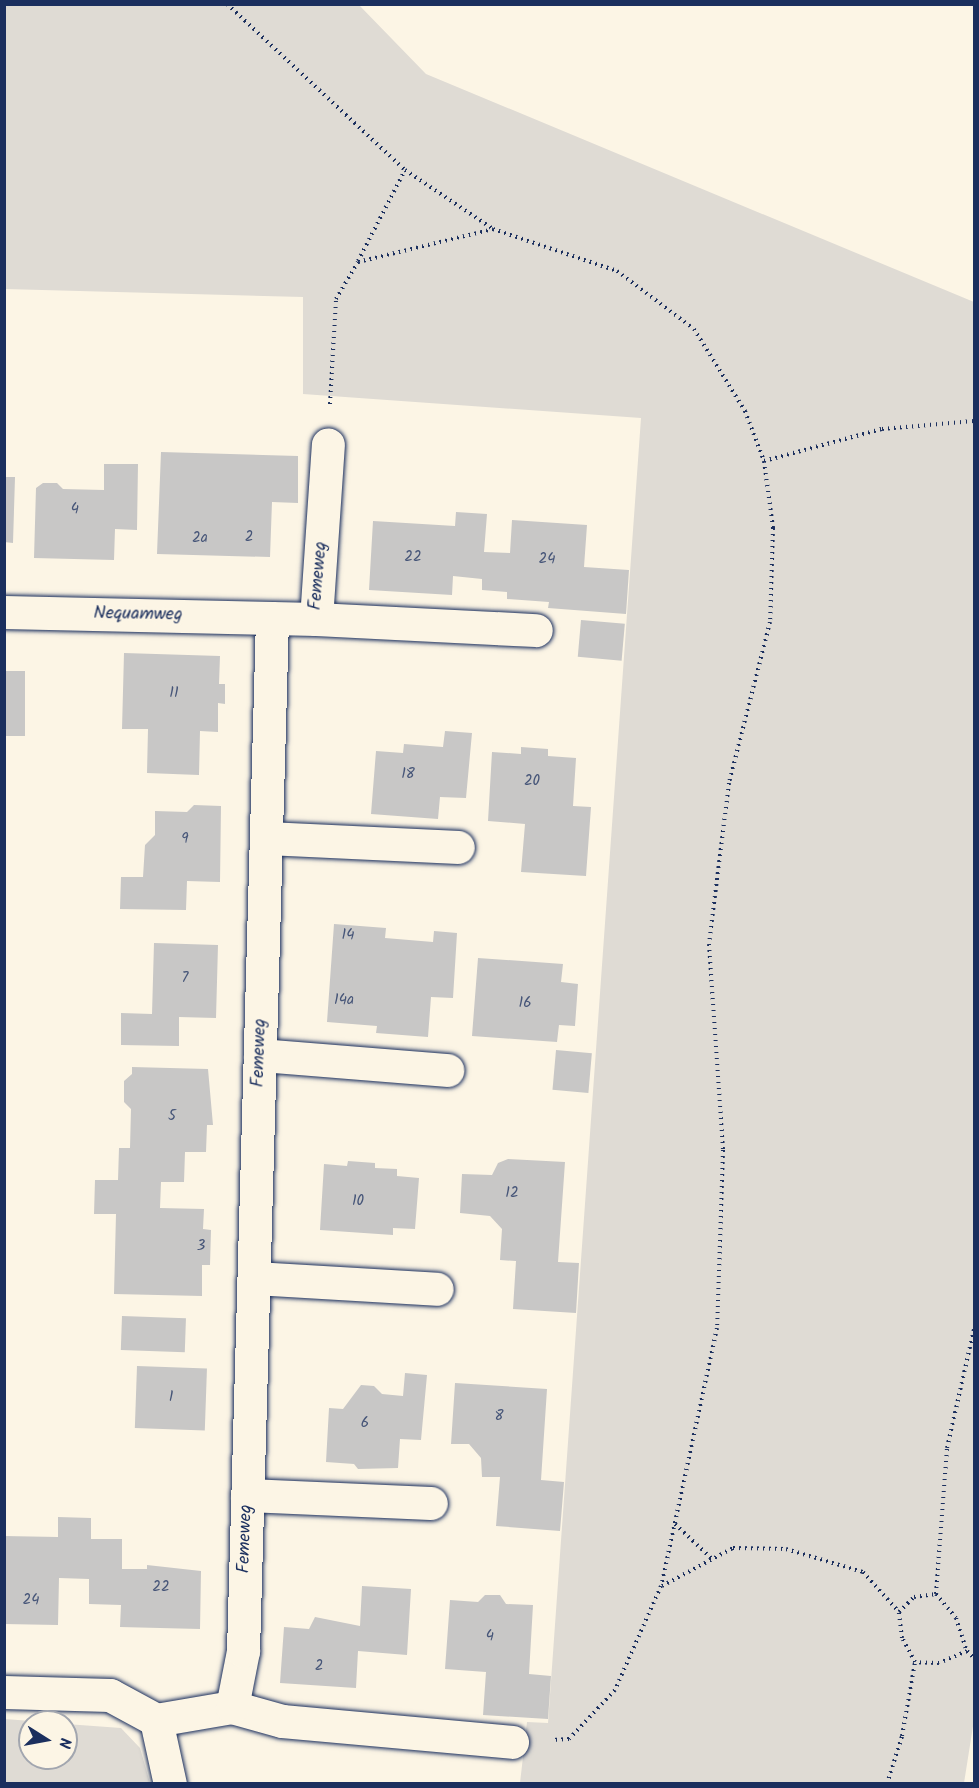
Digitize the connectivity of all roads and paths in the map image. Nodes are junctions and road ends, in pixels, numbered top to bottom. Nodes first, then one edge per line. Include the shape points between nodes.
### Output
1 (226, 4) edge
2 (405, 170) junction
3 (494, 229) junction
4 (358, 262) junction
5 (975, 421) edge
6 (328, 444) joint
7 (764, 461) junction
8 (4, 612) edge
9 (272, 618) junction
10 (316, 619) junction
11 (536, 630) dead end
12 (267, 838) junction
13 (458, 847) dead end
14 (260, 1055) junction
15 (447, 1070) dead end
16 (254, 1278) junction
17 (437, 1289) dead end
18 (975, 1329) edge
19 (247, 1495) junction
20 (431, 1503) dead end
21 (675, 1524) junction
22 (712, 1560) junction
23 (661, 1586) junction
24 (936, 1594) junction
25 (899, 1612) junction
26 (967, 1651) junction
27 (975, 1658) edge
28 (915, 1662) junction
29 (4, 1692) edge
30 (232, 1707) junction
31 (156, 1720) junction
32 (512, 1743) joint
33 (170, 1784) edge
34 (887, 1784) edge

1 - 2 path
2 - 3 path
2 - 4 path
3 - 4 path
3 - 7 path via 617,271 694,329 745,411
4 - 6 path via 336,299
5 - 7 path via 882,429
6 - 10 street, Femeweg
7 - 21 path via 773,528 770,622 729,783 709,944 723,1150 717,1328
8 - 9 street, Nequamweg
9 - 10 street, Femeweg
9 - 12 street, Femeweg
10 - 11 street
12 - 13 street
12 - 14 street, Femeweg
14 - 15 street
14 - 16 street, Femeweg
16 - 17 street
16 - 19 street, Femeweg
18 - 24 path via 947,1448
19 - 20 street
19 - 30 street, Femeweg via 243,1651
21 - 22 path
21 - 23 path
22 - 23 path
22 - 25 path via 734,1548 786,1549 863,1572
23 - 32 path via 608,1698 569,1739
24 - 25 path via 914,1597
24 - 26 path via 956,1618
25 - 28 path via 902,1638
26 - 27 path
26 - 28 path via 939,1663
28 - 34 path via 902,1736
29 - 31 street via 110,1695
30 - 31 street
30 - 32 street via 282,1721
31 - 33 street

